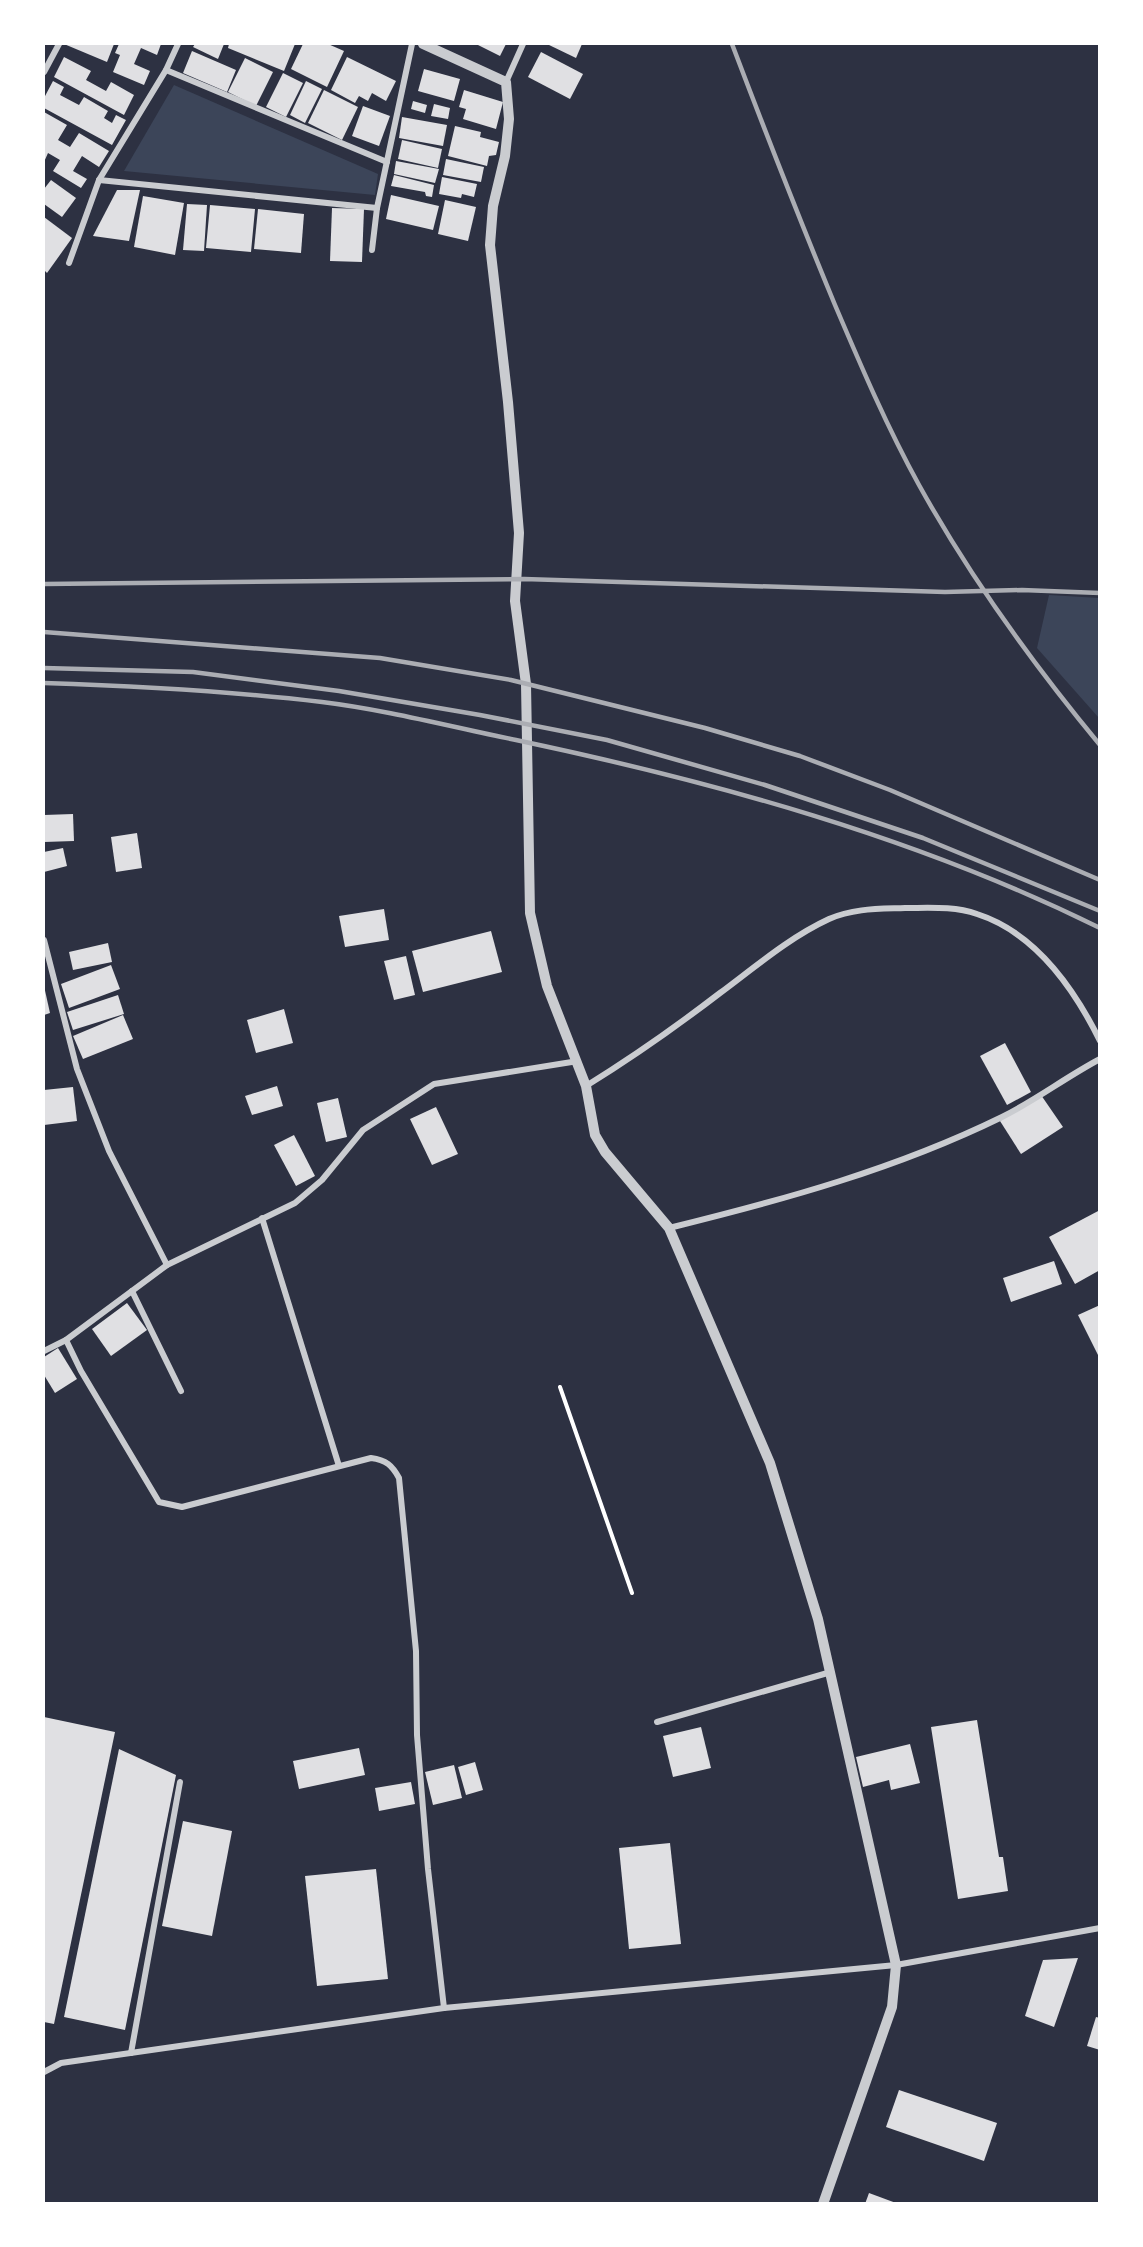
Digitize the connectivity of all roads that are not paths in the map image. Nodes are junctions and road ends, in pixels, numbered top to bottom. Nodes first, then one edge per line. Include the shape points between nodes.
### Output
1 (59, 44) edge
2 (178, 44) edge
3 (412, 44) edge
4 (423, 44) edge
5 (523, 44) edge
6 (166, 70) junction
7 (44, 72) edge
8 (506, 82) junction
9 (387, 162) junction
10 (99, 180) junction
11 (377, 208) junction
12 (372, 250) dead end
13 (69, 263) dead end
14 (44, 940) edge
15 (1100, 1041) edge
16 (1100, 1059) edge
17 (578, 1061) junction
18 (586, 1086) junction
19 (262, 1218) junction
20 (669, 1228) junction
21 (167, 1265) junction
22 (132, 1291) junction
23 (66, 1340) junction
24 (44, 1351) edge
25 (181, 1391) dead end
26 (339, 1466) junction
27 (831, 1672) junction
28 (657, 1722) dead end
29 (180, 1782) dead end
30 (1100, 1928) edge
31 (896, 1965) junction
32 (444, 2008) junction
33 (131, 2053) junction
34 (44, 2072) edge
35 (823, 2204) edge

1 - 7 street
2 - 6 street
3 - 9 street
4 - 8 street
5 - 8 street
6 - 9 street
6 - 10 street
8 - 17 street via 509,119 490,245 519,533 515,601 526,684 530,913 547,986
9 - 11 street
10 - 11 street
10 - 13 street
11 - 12 street
14 - 21 street via 84,1087 109,1151
15 - 18 street via 1067,985 1028,942 1007,926 976,913 945,908 870,909 828,920 759,961 642,1052
16 - 20 street via 1002,1117 919,1154 782,1200
17 - 18 street
17 - 19 street via 434,1084 363,1130 309,1192
18 - 20 street via 595,1135
19 - 21 street
19 - 26 street
20 - 27 street via 770,1463
21 - 22 street
22 - 23 street
22 - 25 street
23 - 24 street
23 - 26 street via 159,1502 182,1507
26 - 32 street via 382,1459 399,1478 416,1651 417,1735 428,1869
27 - 28 street
27 - 31 street
29 - 33 street
30 - 31 street
31 - 32 street
31 - 35 street via 892,2007
32 - 33 street
33 - 34 street via 61,2063

